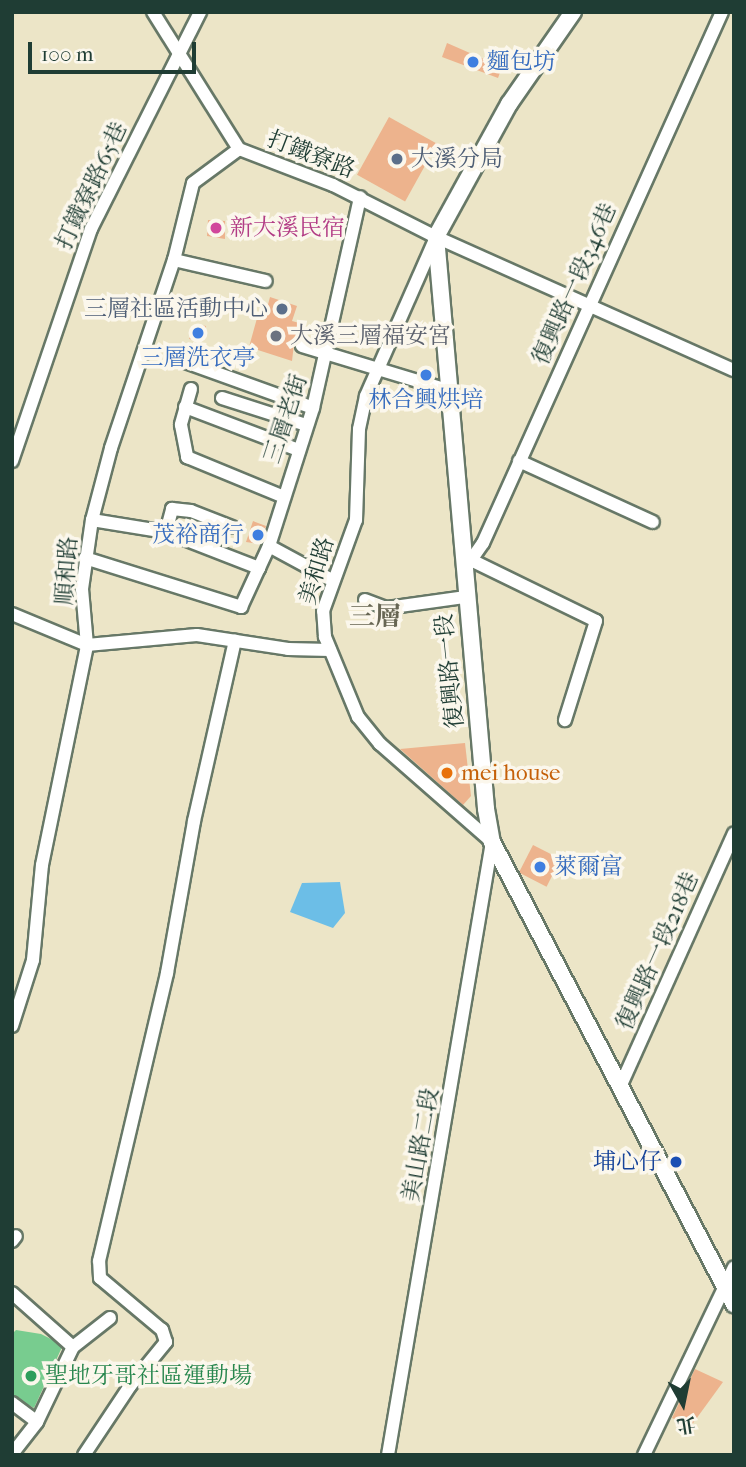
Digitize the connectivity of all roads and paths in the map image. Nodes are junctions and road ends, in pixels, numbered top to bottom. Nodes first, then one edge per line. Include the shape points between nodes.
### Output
1 (153, 12) edge
2 (200, 12) edge
3 (573, 12) edge
4 (722, 12) edge
5 (179, 53) junction
6 (239, 149) junction
7 (360, 197) junction
8 (436, 237) junction
9 (174, 260) junction
10 (266, 281) dead end
11 (590, 305) junction
12 (303, 346) dead end
13 (328, 353) junction
14 (180, 360) dead end
15 (377, 368) junction
16 (734, 370) edge
17 (191, 389) dead end
18 (447, 390) junction
19 (222, 398) dead end
20 (185, 407) junction
21 (313, 408) junction
22 (306, 425) junction
23 (299, 450) junction
24 (12, 461) edge
25 (519, 461) junction
26 (284, 497) junction
27 (92, 520) junction
28 (653, 522) dead end
29 (232, 527) dead end
30 (166, 532) junction
31 (268, 545) junction
32 (85, 558) junction
33 (467, 565) junction
34 (259, 568) junction
35 (332, 580) junction
36 (465, 597) junction
37 (365, 600) dead end
38 (12, 614) edge
39 (235, 641) junction
40 (87, 645) junction
41 (330, 650) junction
42 (565, 720) dead end
43 (734, 833) edge
44 (492, 842) junction
45 (12, 1026) edge
46 (620, 1087) junction
47 (734, 1267) edge
48 (725, 1287) junction
49 (12, 1293) edge
50 (734, 1304) edge
51 (110, 1318) dead end
52 (74, 1347) junction
53 (12, 1403) edge
54 (37, 1422) junction
55 (12, 1454) edge
56 (85, 1455) edge
57 (388, 1455) edge
58 (644, 1455) edge

1 - 5 street, 打鐵寮路
2 - 5 street, 打鐵寮路65巷
3 - 8 main road via 509,104
4 - 11 street, 復興路一段346巷
5 - 6 street, 打鐵寮路
5 - 24 street, 打鐵寮路65巷 via 90,229
6 - 7 street, 打鐵寮路
6 - 9 street, 順和路 via 194,180
7 - 8 street, 打鐵寮路
7 - 13 street, 三層老街
8 - 11 street, 打鐵寮路
8 - 15 street, 美和路
8 - 18 main road, 復興路一段
9 - 10 street
9 - 27 street, 順和路 via 111,448
11 - 16 street, 打鐵寮路
11 - 25 street, 復興路一段346巷
12 - 13 street
13 - 15 street
13 - 21 street, 三層老街
14 - 21 street
15 - 18 street
15 - 35 street, 美和路 via 359,429 356,520
17 - 20 street
18 - 33 main road, 復興路一段
19 - 22 street
20 - 23 street
20 - 26 street via 181,439 187,457
21 - 22 street, 三層老街
22 - 23 street, 三層老街
23 - 26 street, 三層老街
25 - 28 street
25 - 33 street, 復興路一段346巷
26 - 31 street, 三層老街
27 - 30 street
27 - 32 street, 順和路
29 - 30 street via 191,511 172,509
30 - 34 street
31 - 34 street, 三層老街
31 - 35 street
32 - 34 street, 三層老街 via 241,607
32 - 40 street, 順和路 via 82,589
33 - 36 main road, 復興路一段
33 - 42 street via 596,621
35 - 41 street, 美和路 via 323,611
36 - 37 street via 386,608
36 - 44 main road, 復興路一段
38 - 40 street
39 - 40 street via 197,635
39 - 41 street
39 - 56 street via 194,821 166,973 99,1261 100,1278 162,1330 166,1342 130,1386
40 - 45 street, 順和路 via 42,865 33,960
41 - 44 street, 美和路 via 345,695 372,735
43 - 46 street, 復興路一段218巷
44 - 46 main road, 復興路一段
44 - 57 street, 美山路二段
46 - 48 main road, 復興路一段
47 - 48 street
48 - 50 main road, 復興路一段
48 - 58 street
49 - 52 street
51 - 52 street
52 - 54 street
53 - 54 street
54 - 55 street

